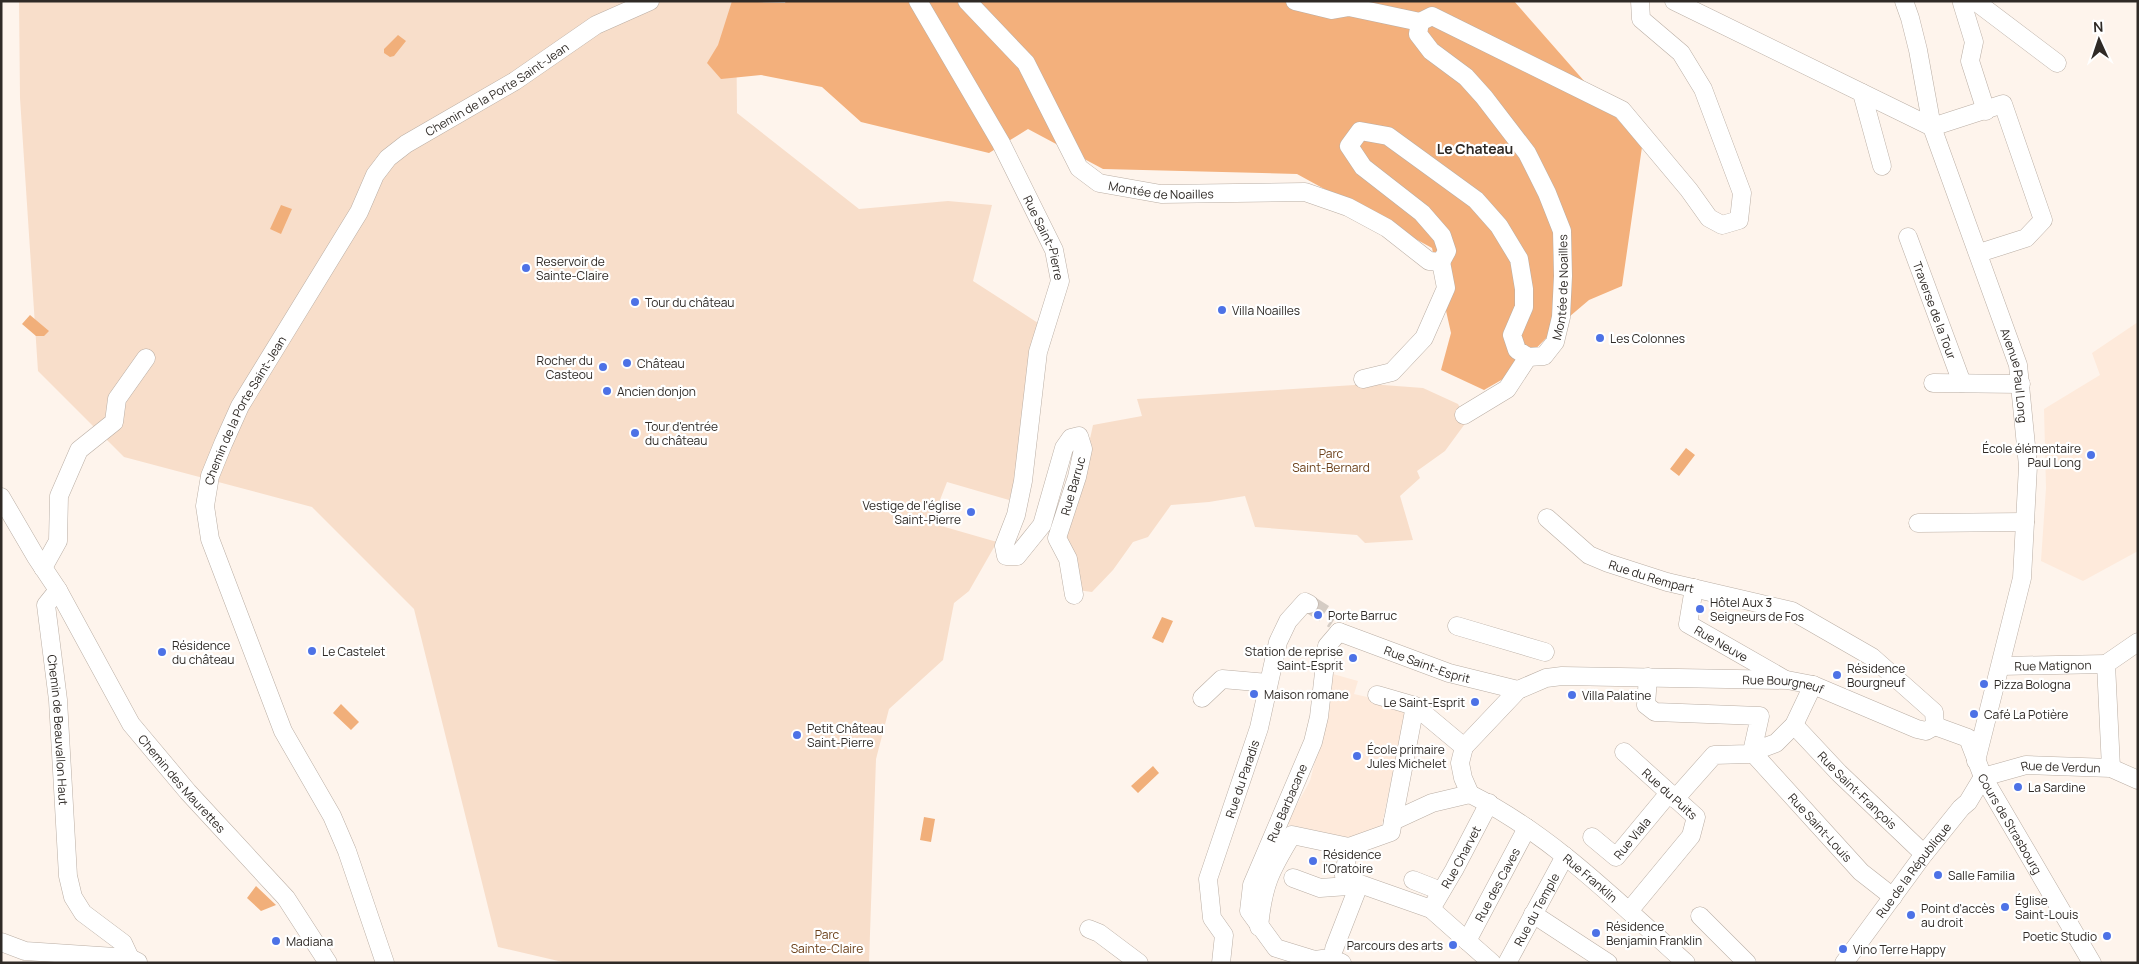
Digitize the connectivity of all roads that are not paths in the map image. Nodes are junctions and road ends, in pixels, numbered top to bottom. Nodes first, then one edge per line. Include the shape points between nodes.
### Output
1 (650, 1) edge
2 (918, 1) edge
3 (967, 1) edge
4 (1295, 1) edge
5 (1640, 1) edge
6 (1674, 1) edge
7 (1904, 1) edge
8 (1974, 2) edge
9 (1420, 22) junction
10 (2057, 63) dead end
11 (1862, 93) junction
12 (1986, 110) junction
13 (1932, 127) junction
14 (1882, 166) dead end
15 (1908, 237) dead end
16 (1979, 253) junction
17 (1441, 262) junction
18 (1528, 357) junction
19 (146, 358) dead end
20 (1363, 380) dead end
21 (1933, 383) dead end
22 (1962, 383) junction
23 (2021, 384) junction
24 (1464, 415) dead end
25 (1, 497) edge
26 (1548, 518) dead end
27 (2025, 522) junction
28 (1918, 523) dead end
29 (1006, 556) joint
30 (43, 568) junction
31 (1694, 588) junction
32 (58, 590) junction
33 (1074, 595) dead end
34 (1309, 604) dead end
35 (1336, 626) joint
36 (1458, 626) dead end
37 (2138, 642) edge
38 (1546, 652) dead end
39 (2106, 664) junction
40 (2001, 666) junction
41 (1648, 677) junction
42 (1787, 680) junction
43 (1268, 683) junction
44 (1813, 685) junction
45 (1518, 690) junction
46 (1377, 695) dead end
47 (1202, 698) dead end
48 (1416, 706) junction
49 (1794, 725) junction
50 (1935, 726) junction
51 (1464, 747) junction
52 (1624, 752) dead end
53 (1752, 752) junction
54 (1976, 761) junction
55 (2111, 768) junction
56 (1983, 777) junction
57 (2138, 780) edge
58 (1470, 794) junction
59 (1672, 796) junction
60 (1489, 803) junction
61 (1393, 821) junction
62 (1527, 828) junction
63 (1592, 837) dead end
64 (1349, 847) junction
65 (1924, 854) junction
66 (1564, 856) junction
67 (1293, 878) dead end
68 (1413, 880) dead end
69 (1355, 885) junction
70 (1441, 891) junction
71 (1893, 897) junction
72 (1431, 909) junction
73 (1629, 911) junction
74 (1533, 914) junction
75 (1700, 916) dead end
76 (1259, 927) junction
77 (1089, 929) dead end
78 (1467, 941) junction
79 (1, 942) edge
80 (1338, 956) edge
81 (28, 957) edge
82 (1288, 958) edge
83 (135, 960) edge
84 (328, 963) edge
85 (385, 963) edge
86 (1140, 963) edge
87 (1221, 963) edge
88 (1492, 963) edge
89 (1507, 963) edge
90 (1608, 963) edge
91 (1686, 963) edge
92 (1747, 963) edge
93 (1844, 963) edge
94 (2092, 963) edge

1 - 85 street, Chemin de la Porte Saint-Jean via 596,25 515,81 406,144 388,158 375,175 359,212 240,406 210,476 205,506 210,539 283,731 332,816 347,851
2 - 29 street, Rue Saint-Pierre via 1002,143 1054,250 1060,280 1038,352 1023,481 1016,515 1004,546
3 - 17 street, Montée de Noailles via 1026,63 1079,168 1099,183 1161,194 1306,192 1348,207 1387,228 1429,261
4 - 9 street via 1332,10 1349,7
5 - 9 street via 1641,19 1681,54 1703,88 1742,193 1740,220 1722,224 1709,218 1690,190 1622,110 1454,25 1432,16
6 - 11 street
7 - 13 street, Avenue Paul Long via 1918,50
8 - 10 street
8 - 12 street via 1974,42 1970,61
9 - 18 street, Montée de Noailles via 1418,34 1431,51 1466,77 1527,153 1562,231 1561,317 1555,342 1544,356
11 - 13 street
11 - 14 street
12 - 13 street
12 - 16 street via 2003,104 2043,220 2026,238
13 - 16 street, Avenue Paul Long
15 - 22 street, Traverse de la Tour
16 - 23 street, Avenue Paul Long via 2018,365
17 - 18 street via 1447,251 1442,236 1422,213 1363,166 1349,146 1360,131 1388,136 1476,200 1499,226 1519,259 1524,307 1512,334 1516,350
17 - 20 street via 1446,288 1424,338 1392,372
18 - 24 street via 1506,389
19 - 30 street via 117,399 114,422 79,450 59,496 58,541
21 - 22 street
22 - 23 street
23 - 27 street, Avenue Paul Long via 2028,466
25 - 30 street
26 - 31 street, Rue du Rempart via 1589,555
27 - 28 street
27 - 40 street, Avenue Paul Long via 2022,578
29 - 33 street, Rue Barruc via 1018,556 1042,525 1064,448 1071,438 1079,436 1084,449 1057,538 1068,559
30 - 32 street
31 - 42 street, Rue Neuve via 1688,624
31 - 50 street, Rue du Rempart via 1792,611 1872,657 1934,712
32 - 83 street, Chemin de Beauvallon Haut via 46,605 58,700 68,876 73,896 83,913 123,943
32 - 84 street, Chemin des Maurettes via 130,724 286,898
34 - 43 street, Rue du Paradis via 1305,602 1288,621 1278,642
35 - 45 street, Rue Saint-Esprit via 1449,673
35 - 76 street, Rue Barbacane via 1327,646 1313,742 1252,885 1249,912
36 - 38 street
37 - 39 street
39 - 40 street, Rue Matignon
39 - 55 street
40 - 54 street, Avenue Paul Long
41 - 42 street, Rue Bourgneuf
41 - 45 street, Rue Bourgneuf via 1562,676 1546,678
41 - 53 street via 1646,705 1655,712 1760,716
42 - 44 street, Rue Bourgneuf
43 - 47 street via 1222,679
43 - 87 street, Rue du Paradis via 1259,728 1208,878 1212,918 1224,935
44 - 49 street, Rue Viala
44 - 50 street, Rue Bourgneuf via 1917,729 1926,731
45 - 51 street
46 - 48 street
48 - 51 street
48 - 61 street
49 - 53 street, Rue Viala via 1776,743
49 - 65 street, Rue Saint-François
50 - 54 street, Rue Bourgneuf via 1968,738
51 - 58 street via 1460,763
52 - 59 street, Rue du Puits
53 - 59 street, Rue Viala via 1714,755
53 - 71 street, Rue Saint-Louis via 1861,872
54 - 56 street, Cours de Strasbourg
55 - 56 street, Rue de Verdun via 2026,765
55 - 57 street, Rue de Verdun
56 - 65 street, Rue de la République via 1968,802
56 - 94 street, Cours de Strasbourg
58 - 60 street, Rue Franklin
58 - 61 street via 1432,803
59 - 63 street, Rue Viala via 1616,857
59 - 73 street, Rue du Puits via 1696,817 1691,836
60 - 62 street, Rue Franklin
60 - 70 street, Rue Charvet
61 - 64 street via 1391,832
62 - 66 street, Rue Franklin
62 - 78 street, Rue des Caves
64 - 69 street via 1344,875
64 - 76 street via 1292,835 1262,894
65 - 71 street, Rue de la République
66 - 73 street, Rue Franklin
66 - 74 street, Rue du Temple
67 - 69 street via 1320,888
68 - 70 street
69 - 72 street
69 - 80 street
70 - 72 street, Rue Charvet
71 - 93 street, Rue de la République
72 - 78 street
73 - 91 street, Rue Franklin
74 - 89 street, Rue du Temple
74 - 90 street
75 - 92 street
76 - 82 street, Rue Barbacane
77 - 86 street
78 - 88 street
79 - 81 street
80 - 82 street via 1315,960
81 - 83 street

